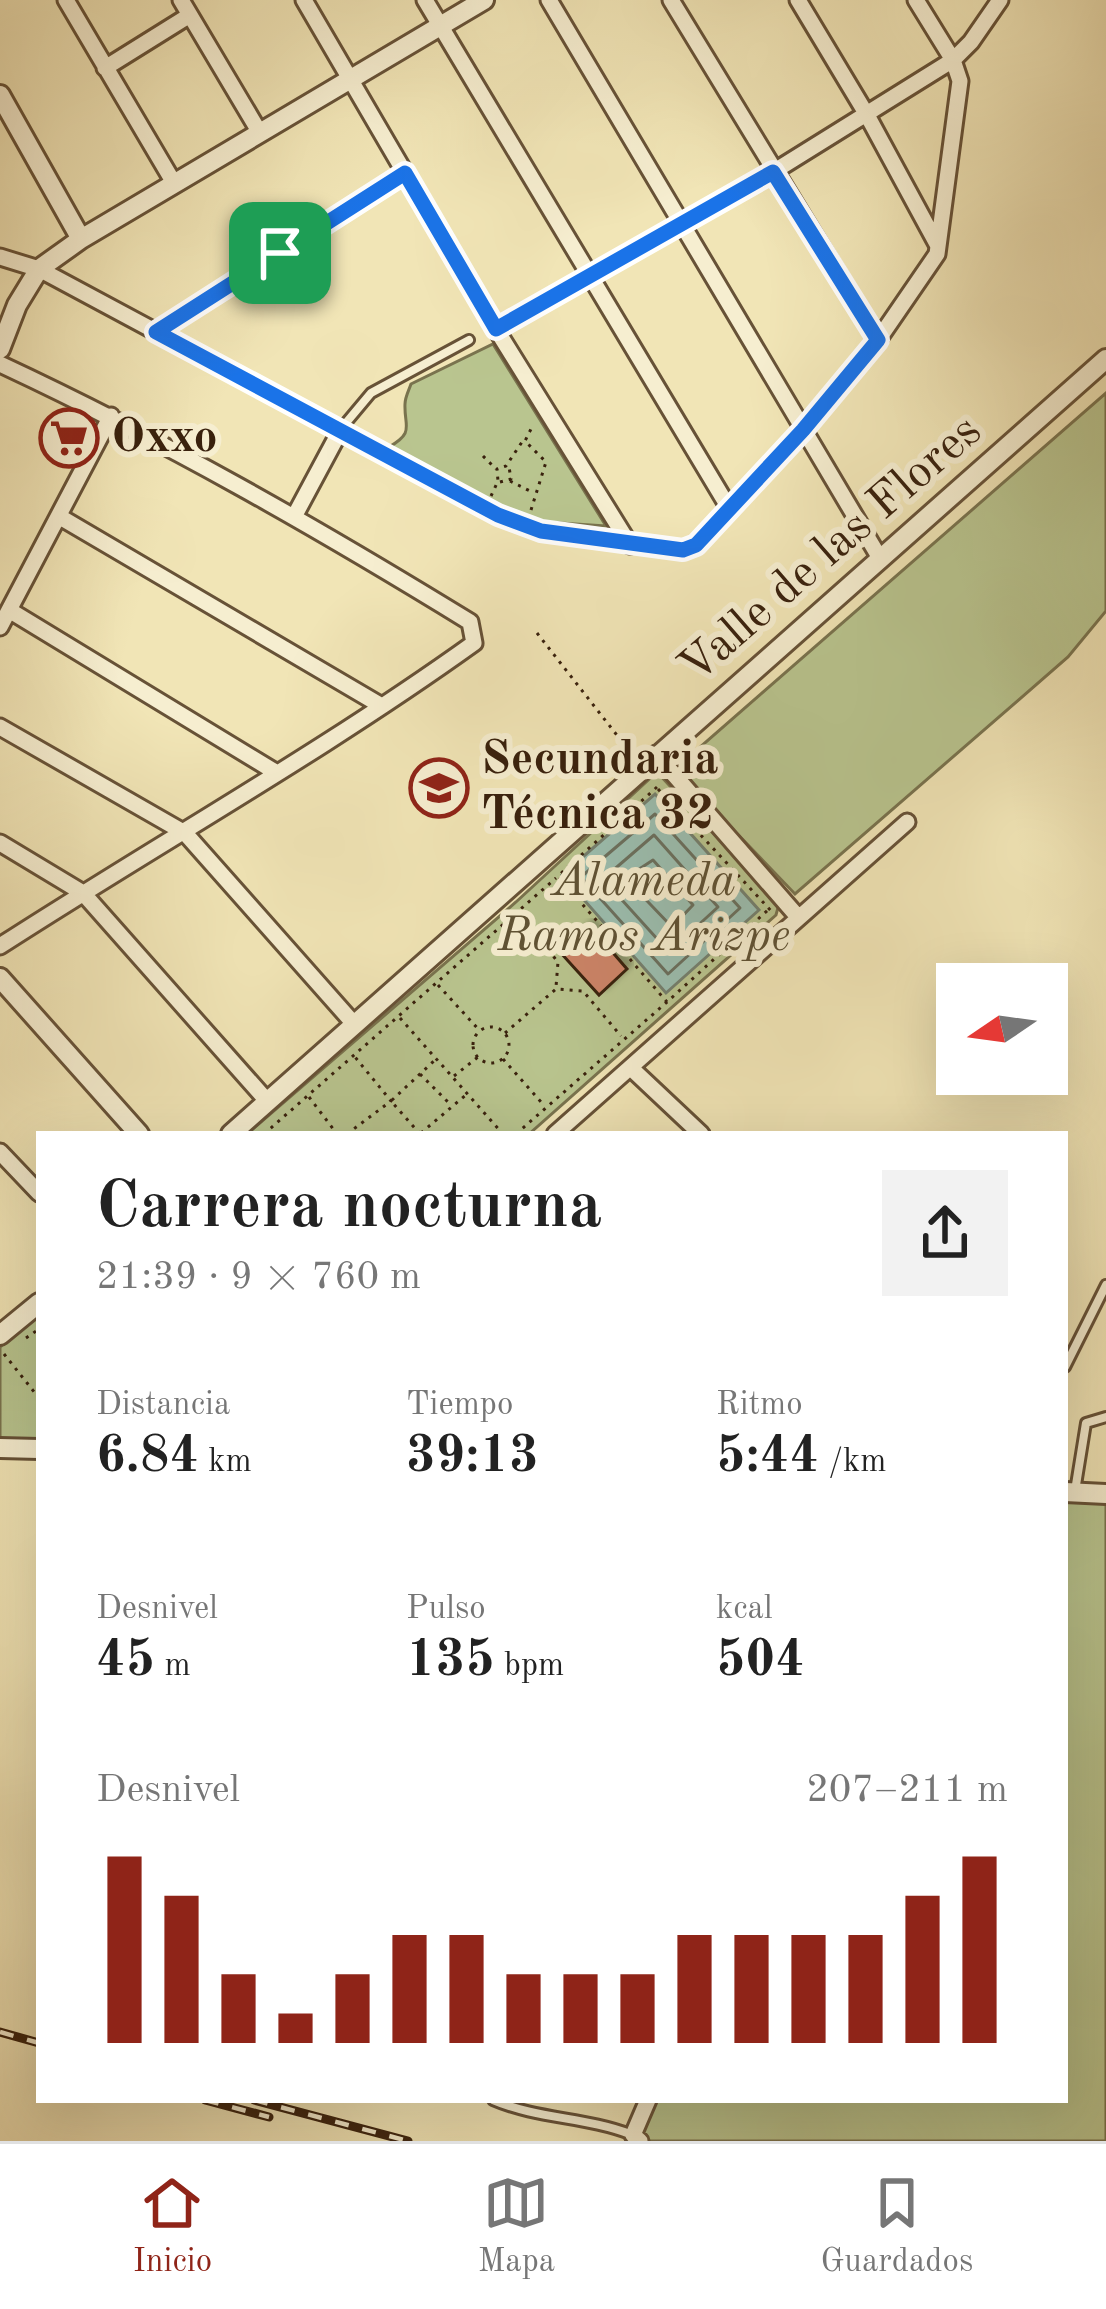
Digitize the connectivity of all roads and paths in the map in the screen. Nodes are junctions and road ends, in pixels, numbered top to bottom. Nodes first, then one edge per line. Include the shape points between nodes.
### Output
1 (66, 0) edge
2 (304, 0) edge
3 (425, 0) edge
4 (484, 0) edge
5 (549, 0) edge
6 (671, 0) edge
7 (798, 0) edge
8 (916, 0) edge
9 (1000, 0) edge
10 (185, 8) edge
11 (441, 25) junction
12 (953, 60) junction
13 (106, 68) junction
14 (351, 80) junction
15 (0, 95) edge
16 (867, 115) junction
17 (260, 133) junction
18 (773, 172) junction
19 (405, 173) junction
20 (174, 183) junction
21 (682, 223) junction
22 (81, 239) junction
23 (940, 249) junction
24 (0, 257) edge
25 (40, 268) junction
26 (591, 278) junction
27 (496, 329) junction
28 (156, 332) junction
29 (469, 340) dead end
30 (878, 340) junction
31 (0, 349) edge
32 (1106, 359) edge
33 (0, 364) edge
34 (111, 416) junction
35 (540, 420) dead end
36 (803, 430) junction
37 (340, 431) junction
38 (525, 441) junction
39 (483, 456) dead end
40 (506, 466) junction
41 (497, 469) junction
42 (508, 480) junction
43 (498, 481) junction
44 (536, 494) junction
45 (484, 508) junction
46 (729, 508) junction
47 (295, 515) junction
48 (60, 517) junction
49 (527, 521) dead end
50 (630, 545) junction
51 (881, 560) junction
52 (9, 610) junction
53 (0, 627) edge
54 (537, 633) dead end
55 (380, 705) junction
56 (0, 727) edge
57 (649, 761) junction
58 (277, 773) junction
59 (657, 787) junction
60 (907, 821) dead end
61 (185, 833) junction
62 (0, 843) edge
63 (558, 876) junction
64 (83, 892) junction
65 (517, 913) junction
66 (798, 917) junction
67 (0, 946) edge
68 (0, 978) edge
69 (437, 983) junction
70 (556, 989) junction
71 (667, 1002) junction
72 (399, 1017) junction
73 (356, 1025) junction
74 (480, 1031) junction
75 (505, 1033) junction
76 (622, 1037) junction
77 (354, 1055) junction
78 (478, 1057) junction
79 (436, 1059) junction
80 (503, 1059) junction
81 (632, 1069) junction
82 (419, 1074) junction
83 (452, 1077) junction
84 (467, 1094) junction
85 (309, 1096) junction
86 (391, 1101) junction
87 (268, 1102) junction
88 (542, 1103) dead end
89 (452, 1107) junction
90 (136, 1131) edge
91 (234, 1131) edge
92 (268, 1131) edge
93 (335, 1131) edge
94 (351, 1131) edge
95 (416, 1131) edge
96 (423, 1131) edge
97 (500, 1131) edge
98 (519, 1131) edge
99 (559, 1131) edge
100 (698, 1131) edge
101 (0, 1152) edge
102 (36, 1190) edge
103 (1106, 1285) edge
104 (36, 1305) edge
105 (2, 1328) edge
106 (0, 1357) edge
107 (1068, 1361) edge
108 (36, 1394) edge
109 (1106, 1417) edge
110 (0, 1448) edge
111 (36, 1449) edge
112 (1070, 1492) edge
113 (1106, 1494) edge
114 (503, 2103) edge
115 (647, 2103) edge
116 (637, 2138) edge

1 - 13 street
2 - 14 street
3 - 11 street
4 - 11 street
5 - 21 street
6 - 18 street
7 - 16 street
8 - 12 street
9 - 12 street
10 - 13 street
10 - 17 street
11 - 14 street
11 - 26 street
12 - 16 street
12 - 23 street via 960,81
13 - 20 street
14 - 17 street
14 - 19 street
15 - 22 street
16 - 18 street
16 - 23 street
17 - 20 street
18 - 21 street
18 - 30 street
19 - 27 street
19 - 28 street
20 - 22 street
21 - 26 street
21 - 36 street
22 - 25 street
23 - 30 street
24 - 25 street
25 - 28 street
25 - 31 street
26 - 27 street
26 - 46 street
27 - 50 street
28 - 37 street
29 - 37 lane via 371,393
30 - 36 street
32 - 51 street, Valle de las Flores
33 - 34 street
34 - 47 street
34 - 48 street
35 - 38 path
36 - 46 street
36 - 51 street
37 - 45 street
37 - 47 street
38 - 40 path
38 - 44 path via 546,461
39 - 41 path
40 - 41 path
40 - 42 path
41 - 43 path
42 - 43 path
42 - 44 path
43 - 45 path
44 - 49 path
45 - 50 street via 541,531
46 - 50 street via 696,545
47 - 55 street via 473,628 474,643
48 - 52 street
48 - 55 street
51 - 57 street, Valle de las Flores
52 - 53 street
52 - 58 street
54 - 57 path
55 - 58 street
56 - 61 street
57 - 59 path
57 - 66 street
57 - 73 street, Valle de las Flores
58 - 61 street
59 - 63 path
59 - 71 path via 768,910
60 - 66 street
61 - 64 street
61 - 73 street
62 - 64 street
63 - 65 path
63 - 71 path
64 - 67 street
64 - 87 street
65 - 69 path
65 - 70 path via 558,962
66 - 81 street
68 - 90 street
69 - 72 path
69 - 74 path
70 - 75 path
70 - 76 path via 584,991
71 - 76 path
72 - 77 path
72 - 79 path
73 - 87 street, Valle de las Flores
74 - 75 path
74 - 78 path via 473,1041
75 - 80 path
76 - 98 path
77 - 85 path
77 - 86 path
78 - 80 path
78 - 83 path
79 - 82 path
79 - 83 path
80 - 88 path
81 - 99 street
81 - 100 street
82 - 86 path
82 - 89 path
83 - 84 path
84 - 89 path
84 - 97 path
85 - 92 path
85 - 93 path
86 - 94 path
86 - 95 path
87 - 91 street, Valle de las Flores
89 - 96 path
101 - 102 street
103 - 107 lane
104 - 105 street
106 - 108 path
109 - 112 lane via 1086,1424
110 - 111 street
112 - 113 street
114 - 116 lane
115 - 116 street

